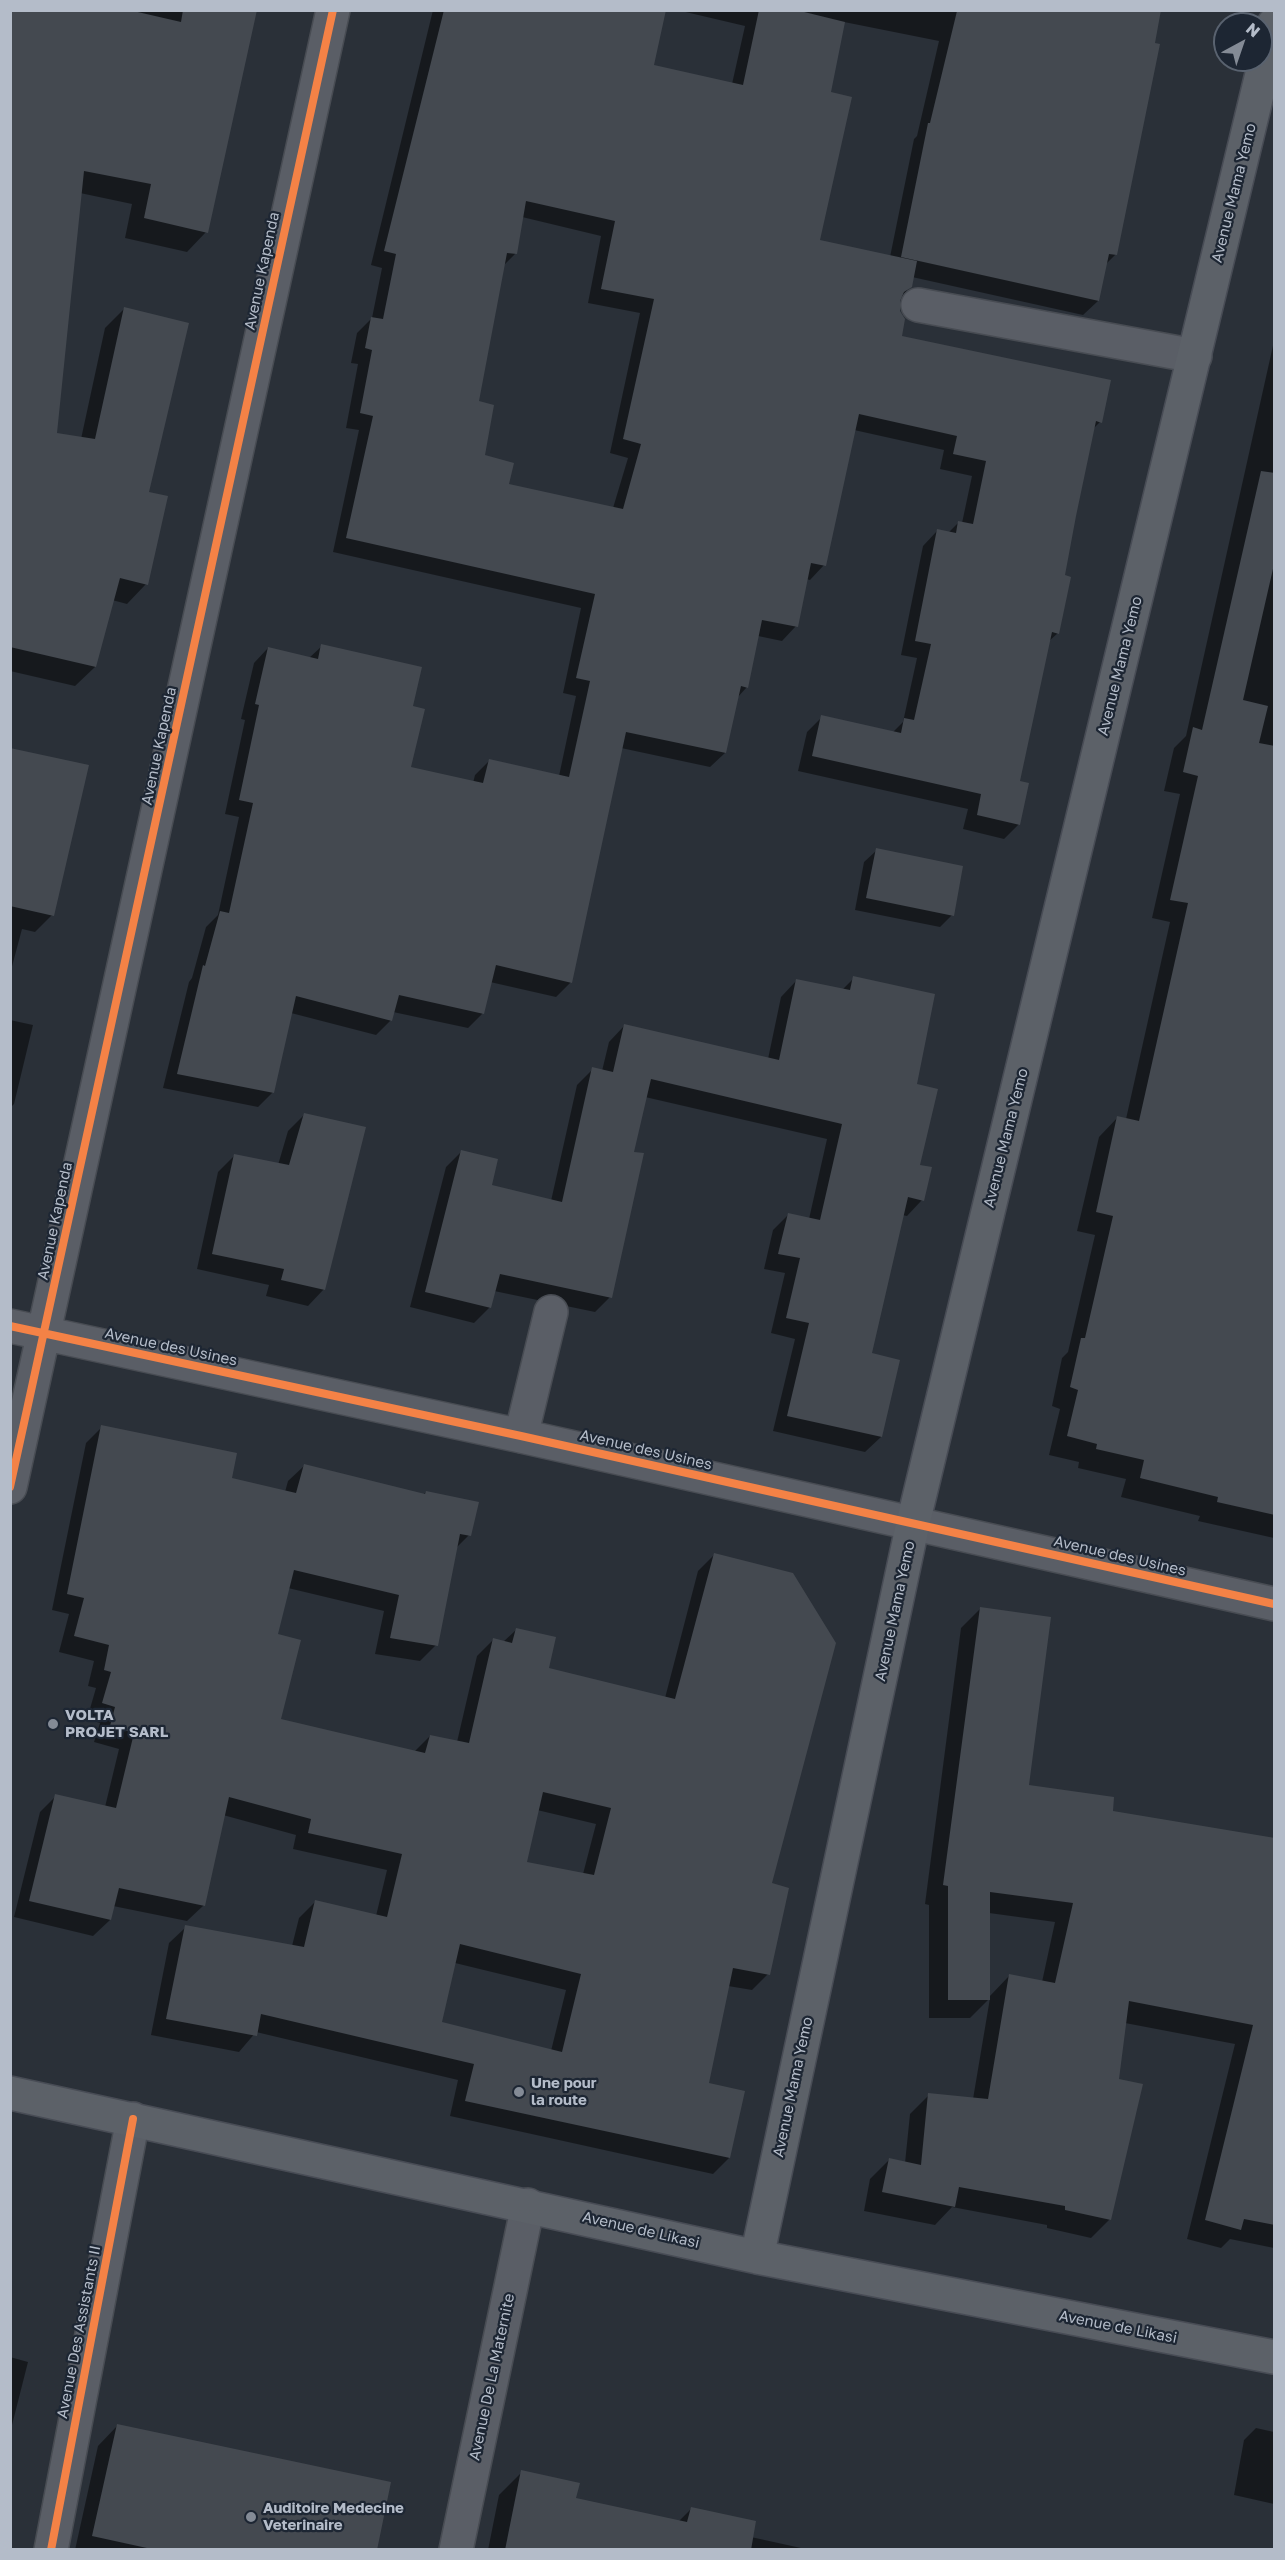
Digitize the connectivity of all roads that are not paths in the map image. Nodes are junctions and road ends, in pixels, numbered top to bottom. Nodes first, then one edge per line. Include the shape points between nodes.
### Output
1 (333, 10) edge
2 (1275, 24) edge
3 (918, 305) dead end
4 (1195, 356) junction
5 (551, 1312) dead end
6 (10, 1326) edge
7 (44, 1333) junction
8 (521, 1436) junction
9 (10, 1487) edge
10 (914, 1523) junction
11 (1275, 1604) edge
12 (10, 2093) edge
13 (133, 2119) junction
14 (528, 2205) junction
15 (757, 2257) junction
16 (1275, 2357) edge
17 (51, 2550) edge
18 (456, 2550) edge

1 - 7 street, Avenue Kapenda
2 - 4 main road, Avenue Mama Yemo
3 - 4 street
4 - 10 main road, Avenue Mama Yemo
5 - 8 street
6 - 7 street, Avenue des Usines
7 - 8 street, Avenue des Usines
7 - 9 street, Avenue Kapenda
8 - 10 street, Avenue des Usines
10 - 11 street, Avenue des Usines
10 - 15 main road, Avenue Mama Yemo
12 - 13 main road, Avenue de Likasi
13 - 14 main road, Avenue de Likasi
13 - 17 street, Avenue Des Assistants II
14 - 15 main road, Avenue de Likasi
14 - 18 street, Avenue De La Maternite
15 - 16 main road, Avenue de Likasi

